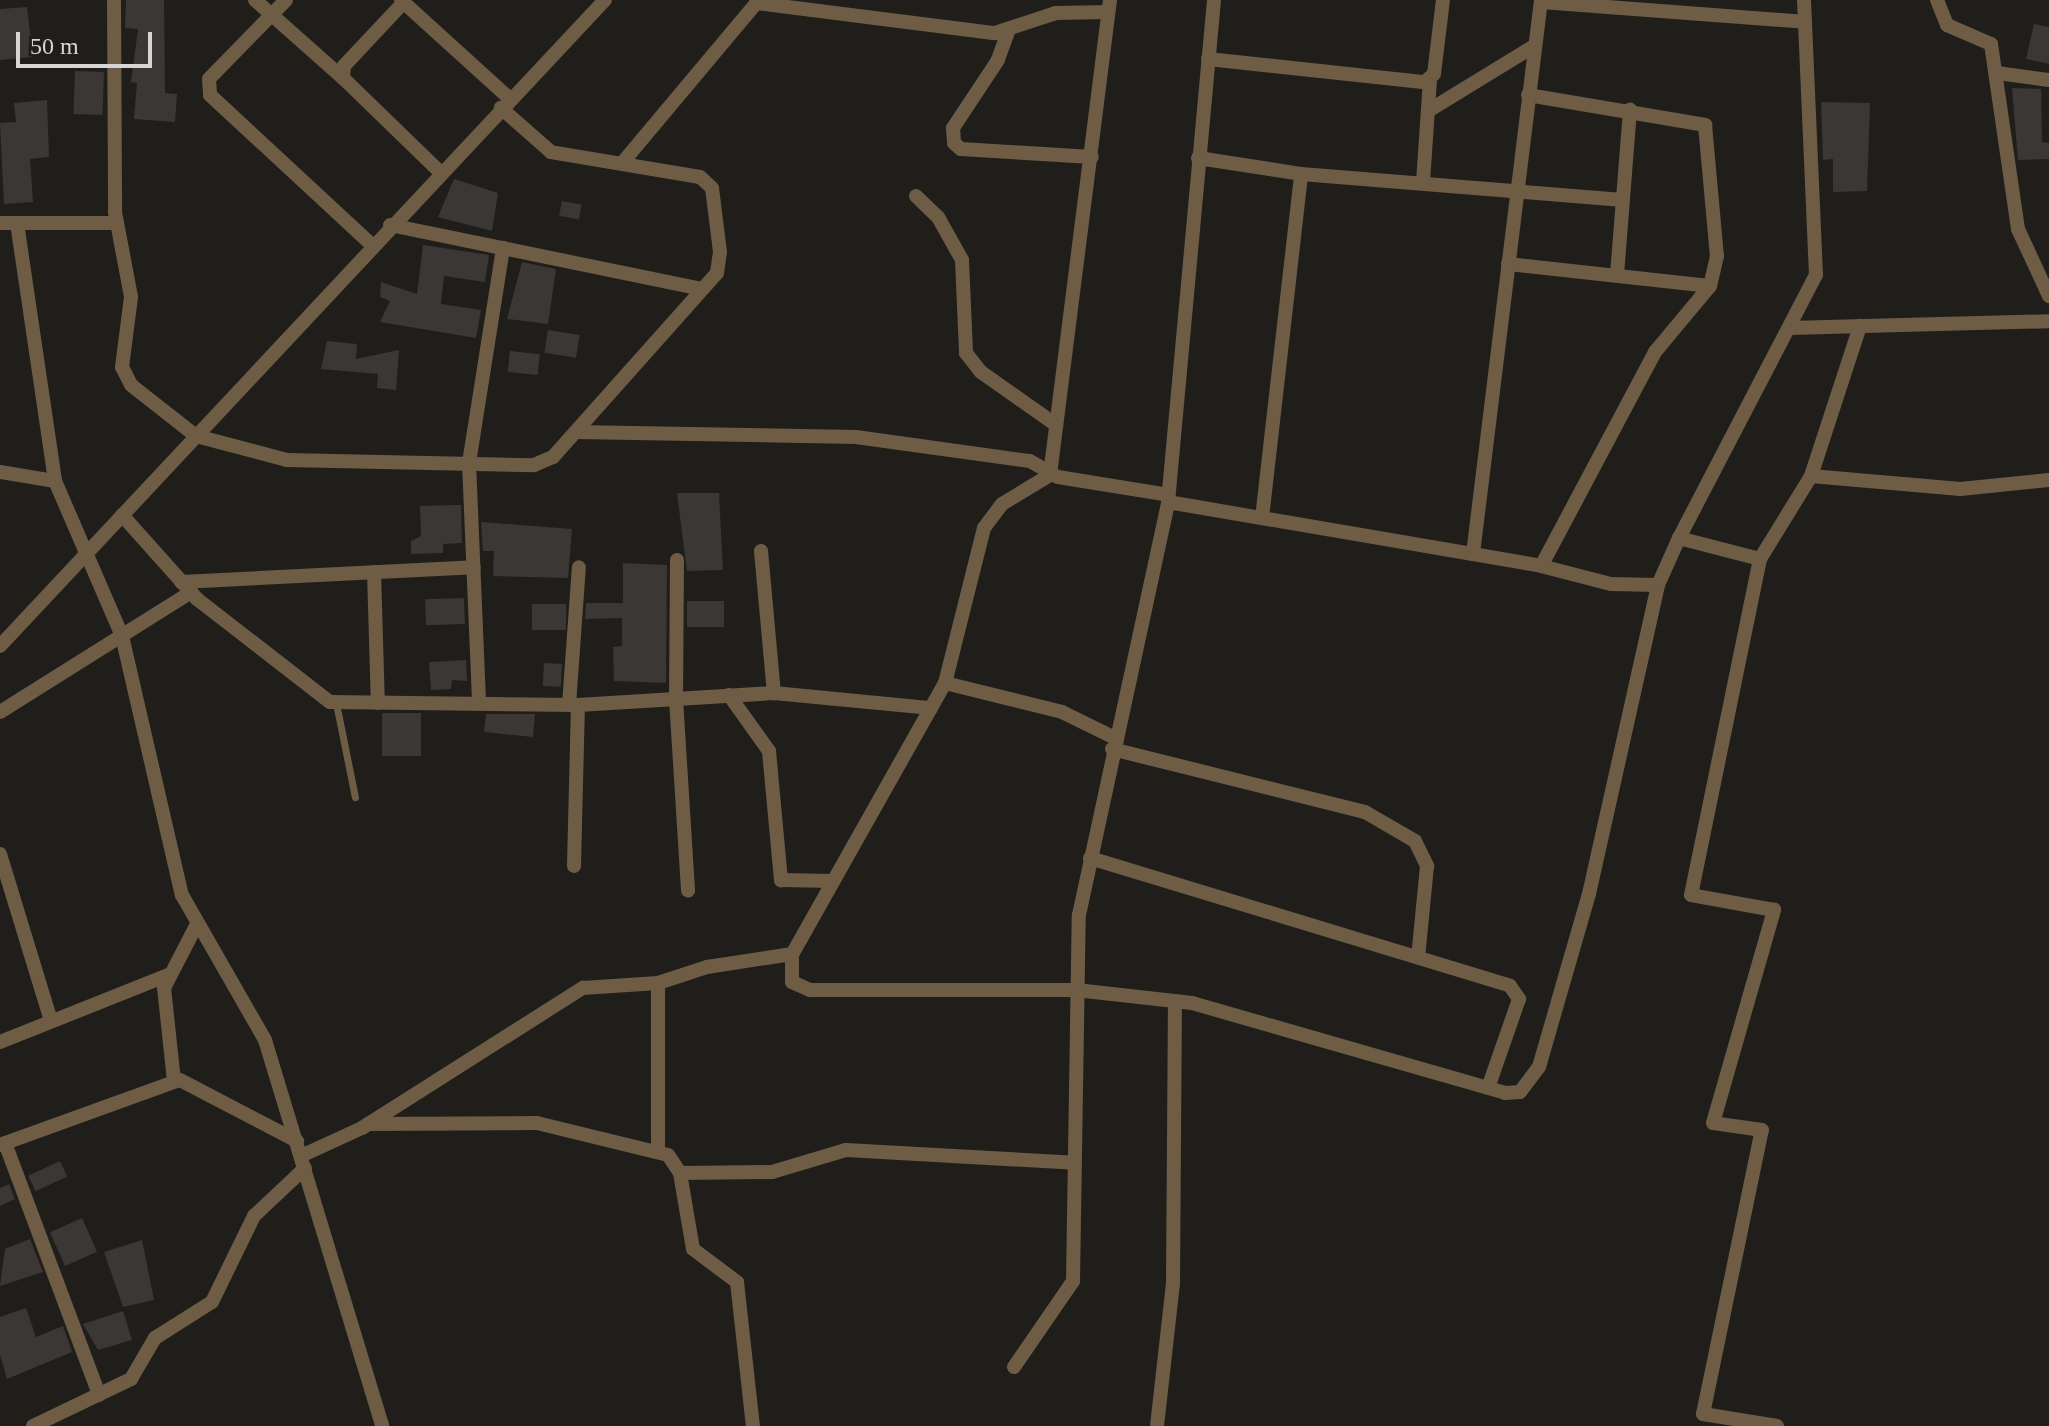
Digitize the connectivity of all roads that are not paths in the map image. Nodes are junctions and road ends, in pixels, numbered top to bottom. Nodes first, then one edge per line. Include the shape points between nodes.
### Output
1 (114, 0) edge
2 (255, 0) edge
3 (286, 0) edge
4 (605, 0) edge
5 (1214, 0) edge
6 (1443, 0) edge
7 (1804, 0) edge
8 (1937, 0) edge
9 (402, 1) edge
10 (758, 1) edge
11 (1541, 1) edge
12 (1109, 6) edge
13 (272, 15) junction
14 (1805, 22) junction
15 (1008, 32) junction
16 (1534, 46) junction
17 (1208, 59) junction
18 (1997, 73) junction
19 (343, 78) junction
20 (1430, 80) junction
21 (2049, 80) edge
22 (1528, 95) junction
23 (506, 104) junction
24 (1630, 110) junction
25 (1428, 111) junction
26 (1092, 157) junction
27 (1198, 158) junction
28 (623, 162) junction
29 (440, 172) junction
30 (1301, 174) junction
31 (1423, 182) junction
32 (1519, 192) junction
33 (916, 196) dead end
34 (1623, 200) junction
35 (0, 223) edge
36 (17, 223) junction
37 (117, 223) junction
38 (390, 225) junction
39 (371, 244) junction
40 (503, 248) junction
41 (1508, 264) junction
42 (1617, 275) junction
43 (1710, 286) junction
44 (703, 289) junction
45 (2049, 296) edge
46 (2049, 321) edge
47 (1860, 326) junction
48 (1789, 328) junction
49 (1056, 425) junction
50 (576, 432) junction
51 (196, 436) junction
52 (469, 463) junction
53 (0, 472) edge
54 (1050, 475) junction
55 (1811, 476) junction
56 (2049, 480) edge
57 (55, 481) junction
58 (1168, 498) junction
59 (122, 515) junction
60 (1262, 518) junction
61 (1679, 538) junction
62 (761, 551) dead end
63 (87, 553) junction
64 (1473, 554) junction
65 (1760, 559) junction
66 (677, 560) dead end
67 (1541, 566) junction
68 (474, 567) junction
69 (579, 567) dead end
70 (374, 572) junction
71 (1658, 585) junction
72 (186, 587) junction
73 (122, 636) junction
74 (2, 641) edge
75 (945, 683) junction
76 (774, 693) junction
77 (729, 695) junction
78 (676, 699) junction
79 (479, 701) junction
80 (336, 703) junction
81 (378, 703) junction
82 (573, 705) junction
83 (931, 708) junction
84 (0, 712) edge
85 (1114, 743) junction
86 (355, 797) dead end
87 (0, 854) edge
88 (1090, 858) junction
89 (574, 866) dead end
90 (833, 881) junction
91 (688, 891) dead end
92 (197, 924) junction
93 (792, 954) junction
94 (1418, 958) junction
95 (168, 975) junction
96 (658, 983) junction
97 (1076, 990) junction
98 (1175, 1001) junction
99 (50, 1018) junction
100 (0, 1042) edge
101 (174, 1081) junction
102 (1488, 1088) junction
103 (368, 1124) junction
104 (297, 1141) junction
105 (3, 1144) edge
106 (658, 1150) junction
107 (303, 1162) junction
108 (1075, 1163) junction
109 (680, 1173) junction
110 (1014, 1367) dead end
111 (99, 1395) junction
112 (33, 1426) edge
113 (382, 1426) edge
114 (753, 1426) edge
115 (1157, 1426) edge
116 (1777, 1426) edge

1 - 37 street
2 - 13 street
3 - 13 street
4 - 23 street
5 - 17 street
6 - 20 street
7 - 14 street
8 - 18 street via 1947,25 1991,44
9 - 19 street via 344,66
9 - 23 street
10 - 15 street
10 - 28 street
11 - 14 street
11 - 16 street
12 - 15 street via 1056,13
12 - 26 street
13 - 19 street
13 - 39 street via 209,79 210,95
14 - 48 street via 1816,275
15 - 26 street via 998,60 953,128 954,143 961,149
16 - 22 street
16 - 25 street
17 - 20 street
17 - 27 street
18 - 21 street
18 - 45 street via 2018,229
19 - 29 street
20 - 25 street
22 - 24 street
22 - 32 street
23 - 28 street via 551,152
23 - 29 street
24 - 34 street
24 - 43 street via 1705,125 1717,256
25 - 31 street
26 - 49 street
27 - 30 street
27 - 58 street
28 - 44 street via 709,181 720,252 717,273
29 - 38 street
30 - 31 street
30 - 60 street
31 - 32 street
32 - 34 street
32 - 41 street
33 - 49 street via 938,217 962,260 966,353 981,372
34 - 42 street
35 - 36 street
36 - 37 street
36 - 57 street
37 - 51 street via 131,297 125,377
38 - 39 street
38 - 40 street
39 - 51 street
40 - 44 street
40 - 52 street
41 - 42 street
41 - 64 street
42 - 43 street
43 - 67 street via 1655,352
44 - 50 street
46 - 47 street
47 - 48 street
47 - 55 street
48 - 61 street
49 - 54 street
50 - 52 street via 544,463
50 - 54 street via 839,435 1030,461
51 - 52 street via 287,460
51 - 59 street
52 - 68 street
53 - 57 street
54 - 58 street
54 - 75 street via 1002,504 984,528
55 - 56 street via 1960,489
55 - 65 street
57 - 63 street
58 - 60 street
58 - 85 street
59 - 63 street
59 - 72 street
60 - 64 street
61 - 65 street
61 - 71 street
62 - 76 street
63 - 73 street
63 - 74 street
64 - 67 street
65 - 116 street via 1691,895 1774,910 1713,1123 1762,1130 1703,1414
66 - 78 street
67 - 71 street via 1611,584
68 - 70 street
68 - 79 street
69 - 82 street
70 - 72 street
70 - 81 street
71 - 102 street via 1597,863 1539,1067 1520,1092
72 - 73 street
72 - 80 street via 313,692
73 - 84 street
73 - 92 street via 182,895
75 - 83 street
75 - 85 street via 1062,712
76 - 77 street
76 - 83 street
77 - 78 street
77 - 90 street via 769,751 781,880
78 - 82 street
78 - 91 street
79 - 81 street
79 - 82 street
80 - 81 street
80 - 86 lane
82 - 89 street
83 - 90 street
85 - 88 street
85 - 94 street via 1365,812 1415,841 1427,866
87 - 99 street
88 - 94 street
88 - 97 street via 1079,915
90 - 93 street
92 - 95 street
92 - 104 street via 261,1029
93 - 96 street via 707,967
93 - 97 street via 792,982 810,990
94 - 102 street via 1517,991
95 - 99 street
95 - 101 street via 163,1000
96 - 103 street via 583,988
96 - 106 street
97 - 98 street
97 - 108 street
98 - 102 street via 1317,1036
98 - 115 street via 1173,1283
99 - 100 street
101 - 104 street via 191,1083
101 - 105 street
103 - 106 street via 537,1123
103 - 107 street
104 - 107 street
105 - 111 street
106 - 109 street
107 - 111 street via 254,1216 212,1302 155,1338 131,1379
107 - 113 street
108 - 109 street via 846,1150 772,1172
108 - 110 street via 1073,1281
109 - 114 street via 693,1249 737,1282
111 - 112 street

